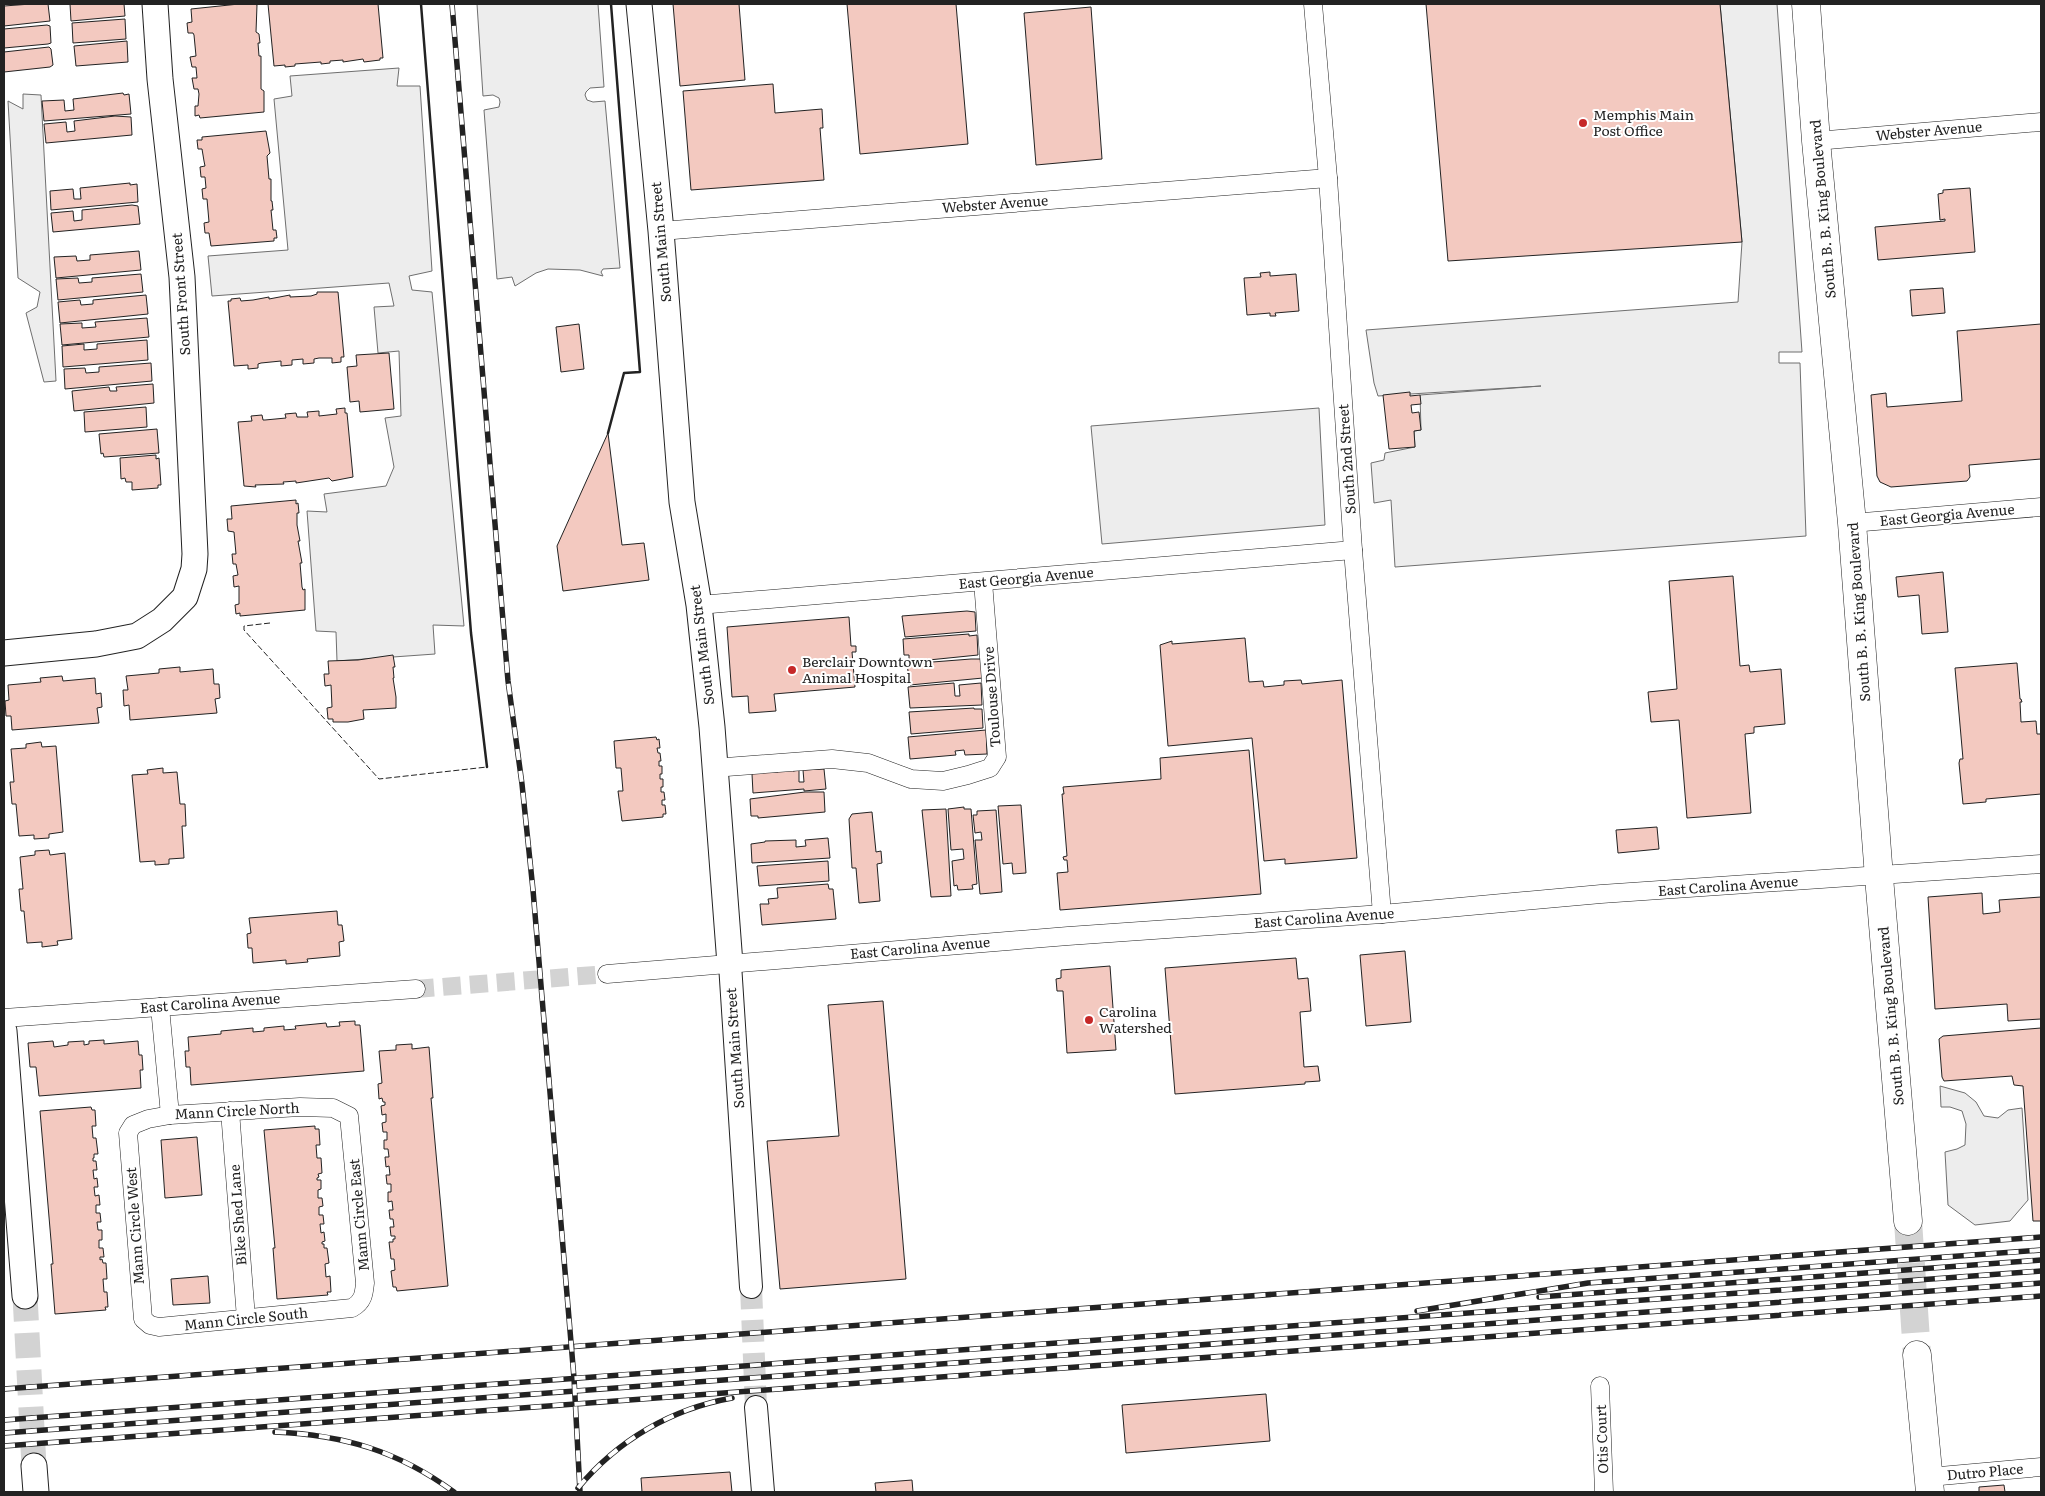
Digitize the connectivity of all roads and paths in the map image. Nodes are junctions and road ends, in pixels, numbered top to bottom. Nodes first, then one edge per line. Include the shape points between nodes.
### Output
1 (155, 4) edge
2 (638, 4) edge
3 (1313, 4) edge
4 (1806, 4) edge
5 (2041, 122) edge
6 (1816, 141) junction
7 (1328, 178) junction
8 (661, 231) junction
9 (2041, 507) edge
10 (1852, 523) junction
11 (1353, 550) junction
12 (983, 582) junction
13 (699, 605) junction
14 (4, 653) edge
15 (713, 768) junction
16 (2041, 864) edge
17 (1879, 877) junction
18 (1382, 914) junction
19 (730, 964) junction
20 (607, 974) tunnel mouth
21 (416, 989) tunnel mouth
22 (160, 1007) junction
23 (4, 1018) edge
24 (4, 1031) edge
25 (230, 1111) junction
26 (170, 1115) junction
27 (350, 1116) joint
28 (128, 1133) joint
29 (1908, 1222) tunnel mouth
30 (751, 1287) tunnel mouth
31 (25, 1296) tunnel mouth
32 (352, 1308) joint
33 (143, 1318) joint
34 (246, 1318) junction
35 (1917, 1355) tunnel mouth
36 (1600, 1386) dead end
37 (756, 1406) tunnel mouth
38 (34, 1466) tunnel mouth
39 (2041, 1467) edge
40 (1929, 1485) edge
41 (36, 1492) edge
42 (763, 1492) edge
43 (1604, 1492) edge

1 - 14 main road, South Front Street via 182,277 195,554 190,585 174,609 137,636 96,644
2 - 8 main road, South Main Street
3 - 7 street, South 2nd Street
4 - 6 main road, South B. B. King Boulevard
5 - 6 street, Webster Avenue
6 - 10 main road, South B. B. King Boulevard
7 - 8 street, Webster Avenue
7 - 11 street, South 2nd Street
8 - 13 main road, South Main Street via 682,502
9 - 10 street, East Georgia Avenue
10 - 17 main road, South B. B. King Boulevard
11 - 12 street, East Georgia Avenue
11 - 18 street, South 2nd Street
12 - 13 street, East Georgia Avenue
12 - 15 street, Toulouse Drive via 997,757 990,768 943,781 912,779 868,763 832,758
13 - 15 main road, South Main Street via 712,727
15 - 19 main road, South Main Street
16 - 17 street, East Carolina Avenue
17 - 18 street, East Carolina Avenue via 1601,894
17 - 29 main road, South B. B. King Boulevard
18 - 19 street, East Carolina Avenue
19 - 20 street, East Carolina Avenue
19 - 30 street, South Main Street
21 - 22 street, East Carolina Avenue
22 - 23 street, East Carolina Avenue
22 - 26 street
24 - 31 main road
25 - 26 street, Mann Circle North
25 - 27 street, Mann Circle North via 333,1108
25 - 34 street, Bike Shed Lane
26 - 28 street, Mann Circle North via 133,1125
27 - 32 street, Mann Circle East via 365,1283 362,1299
28 - 33 street, Mann Circle West
32 - 34 street, Mann Circle South
33 - 34 street, Mann Circle South via 150,1325 159,1327
35 - 40 main road
36 - 43 street, Otis Court
37 - 42 street
38 - 41 main road
39 - 40 street, Dutro Place

